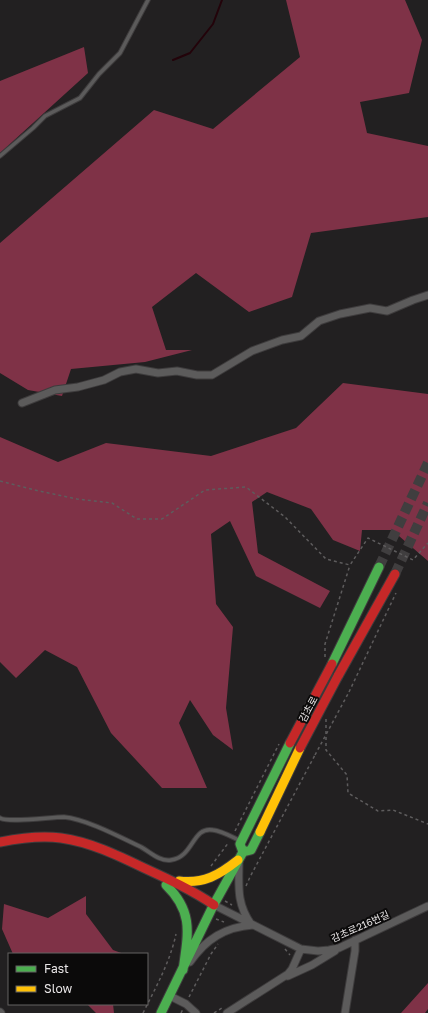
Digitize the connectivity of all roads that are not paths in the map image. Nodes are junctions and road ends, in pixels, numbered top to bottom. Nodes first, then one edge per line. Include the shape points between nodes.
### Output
1 (148, 0) edge
2 (0, 156) edge
3 (428, 295) edge
4 (22, 403) dead end
5 (379, 567) tunnel mouth
6 (394, 574) tunnel mouth
7 (0, 818) edge
8 (0, 842) edge
9 (241, 842) junction
10 (0, 849) edge
11 (241, 856) junction
12 (168, 883) junction
13 (214, 905) junction
14 (428, 906) edge
15 (253, 925) junction
16 (355, 940) junction
17 (345, 945) junction
18 (301, 949) junction
19 (183, 970) junction
20 (284, 977) junction
21 (170, 996) junction
22 (161, 1013) edge
23 (196, 1013) edge
24 (227, 1013) edge
25 (345, 1013) edge

1 - 2 lane via 120,53 80,98 45,116
3 - 4 street via 387,311 370,308 319,321 301,336 252,351 212,375 177,371 158,373 136,369 78,387 55,390
5 - 9 main road, 감초로, bridge via 328,662
6 - 11 main road, 감초로, bridge via 300,748 251,850
7 - 9 lane via 13,820 64,817 80,820 164,860 179,858 185,854 198,834 204,830 218,831
8 - 12 main road via 20,837 42,836 92,844
9 - 11 main road
10 - 12 main road via 18,844 50,841 76,845 104,854
11 - 12 main road via 227,869 206,880 196,883
11 - 13 main road, 감초로
11 - 15 street via 240,904
12 - 13 main road via 193,898
12 - 19 main road via 186,911 188,933
13 - 15 street
13 - 19 main road, 감초로
14 - 16 street, 감초로216번길
15 - 18 street
15 - 19 street via 227,930 209,942
16 - 17 street, 감초로216번길
16 - 25 street
17 - 18 street, 감초로216번길 via 329,950
17 - 20 street via 312,965
18 - 20 street via 292,969
19 - 21 main road, 감초로
20 - 24 street
21 - 22 main road, 감초로
21 - 23 street via 186,1004

